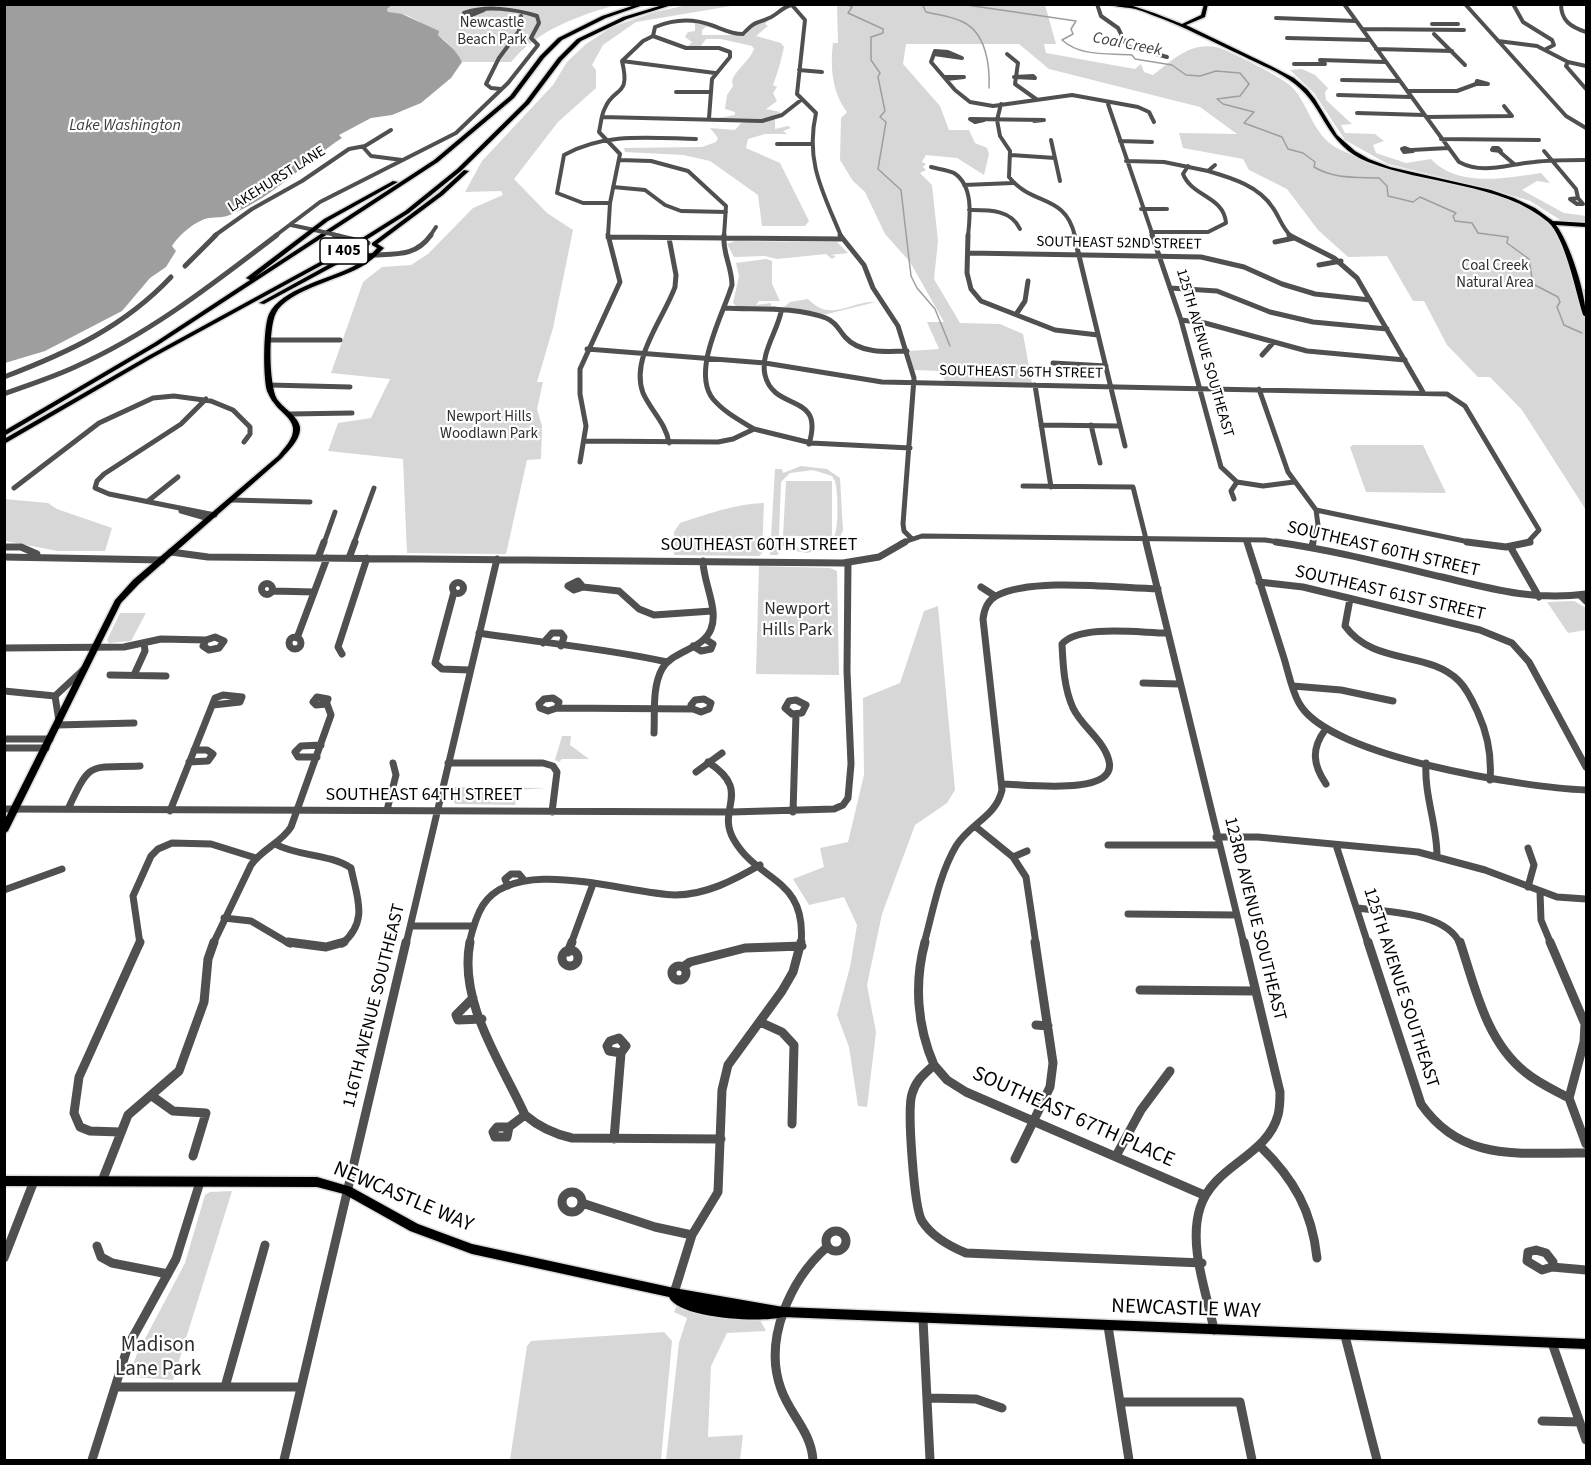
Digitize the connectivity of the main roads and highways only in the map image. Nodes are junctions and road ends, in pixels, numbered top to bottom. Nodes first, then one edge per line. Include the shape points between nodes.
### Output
1 (644, 4) edge
2 (673, 4) edge
3 (1110, 4) edge
4 (1116, 4) edge
5 (1120, 4) edge
6 (1206, 4) edge
7 (1128, 7) junction
8 (1183, 25) junction
9 (527, 103) junction
10 (436, 161) junction
11 (1552, 223) junction
12 (1587, 225) edge
13 (371, 243) joint
14 (356, 255) junction
15 (374, 255) junction
16 (365, 261) junction
17 (1587, 315) edge
18 (156, 344) junction
19 (136, 365) junction
20 (4, 434) edge
21 (4, 442) edge
22 (15, 809) junction
23 (4, 812) edge
24 (5, 828) edge
25 (4, 1181) edge
26 (1587, 1344) edge

1 - 10 highway, I 405 via 597,20 560,39 512,97
2 - 9 highway, I 405 via 614,22 579,40
3 - 7 main road
4 - 7 main road
5 - 7 main road
6 - 8 main road via 1203,16
7 - 8 main road
8 - 11 main road via 1294,81 1308,95 1336,139 1361,156 1393,169 1515,202
9 - 13 highway via 525,110 490,142 451,187
9 - 19 highway, I 405 via 459,170 406,212 353,246
10 - 18 highway, I 405
10 - 18 highway via 337,213
11 - 12 main road
11 - 17 main road
13 - 15 main road via 381,248
14 - 15 highway
14 - 16 highway
14 - 19 highway
15 - 16 main road
16 - 22 main road via 279,305 273,314 270,386 296,430 287,449 118,602
18 - 20 highway, I 405
19 - 21 highway, I 405
22 - 23 main road
22 - 24 main road
25 - 26 main road, NEWCASTLE WAY via 317,1182 347,1190 414,1228 453,1243 674,1293 684,1304 771,1317 783,1312

